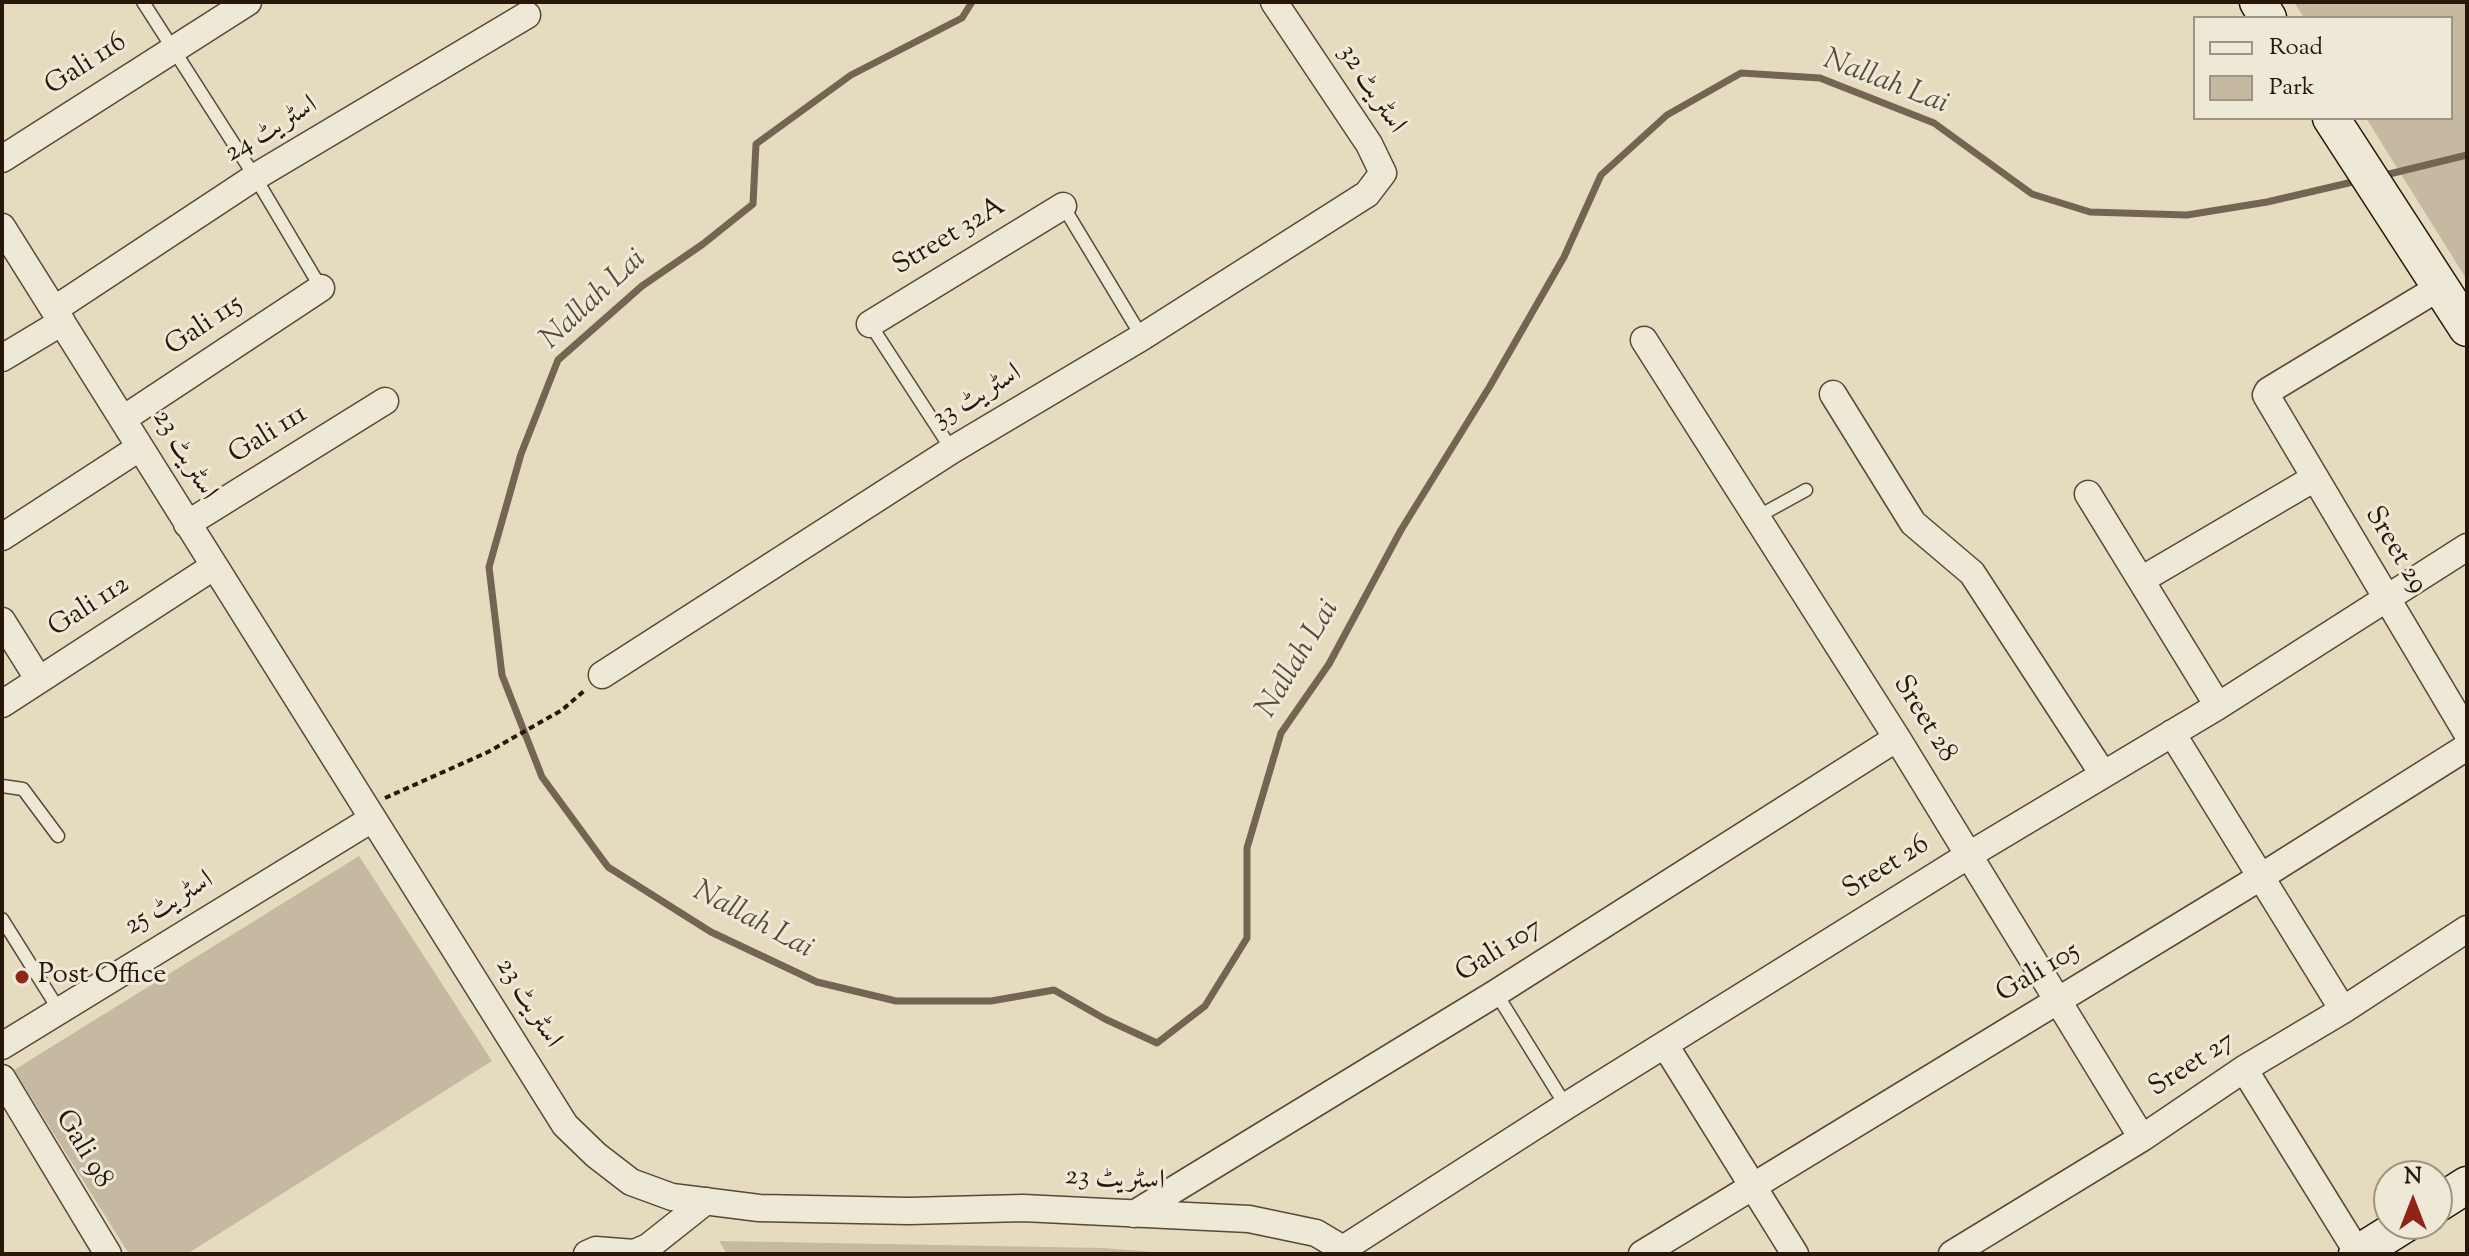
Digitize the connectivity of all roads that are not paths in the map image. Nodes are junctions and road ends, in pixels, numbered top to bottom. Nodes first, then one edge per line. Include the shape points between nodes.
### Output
1 (143, 2) edge
2 (248, 2) edge
3 (1274, 2) edge
4 (527, 15) dead end
5 (173, 49) junction
6 (2333, 122) edge
7 (2, 159) edge
8 (1383, 173) joint
9 (255, 177) junction
10 (1063, 206) joint
11 (2, 227) edge
12 (2440, 287) junction
13 (321, 288) joint
14 (58, 315) junction
15 (870, 324) joint
16 (2467, 328) edge
17 (1142, 337) junction
18 (1644, 340) dead end
19 (2, 358) edge
20 (1833, 394) dead end
21 (385, 401) dead end
22 (123, 419) junction
23 (139, 448) junction
24 (952, 450) junction
25 (2313, 479) junction
26 (1806, 490) dead end
27 (2088, 494) dead end
28 (1757, 517) junction
29 (187, 524) junction
30 (2, 537) edge
31 (2467, 547) edge
32 (213, 567) junction
33 (2141, 580) junction
34 (2386, 599) junction
35 (2, 621) edge
36 (602, 675) road end
37 (39, 680) junction
38 (2, 704) edge
39 (2218, 706) junction
40 (2172, 733) junction
41 (2467, 733) edge
42 (1897, 738) junction
43 (2467, 747) edge
44 (2103, 774) junction
45 (2, 786) edge
46 (369, 813) junction
47 (58, 836) dead end
48 (1969, 855) junction
49 (2259, 878) junction
50 (2, 919) edge
51 (2467, 929) edge
52 (1496, 993) junction
53 (2058, 1000) junction
54 (59, 1010) junction
55 (2343, 1010) junction
56 (1665, 1045) junction
57 (2, 1046) edge
58 (2244, 1069) junction
59 (2, 1078) edge
60 (1566, 1106) junction
61 (2142, 1138) junction
62 (1754, 1187) junction
63 (706, 1201) junction
64 (1134, 1214) junction
65 (2380, 1240) edge
66 (1345, 1251) edge
67 (594, 1253) edge
68 (108, 1254) edge
69 (1642, 1254) edge
70 (1795, 1254) edge
71 (1952, 1254) edge
72 (2358, 1254) edge

1 - 5 lane
2 - 5 street, Gali 116
3 - 8 street, اسٹریٹ 32
4 - 9 street, اسٹریٹ 24
5 - 7 street, Gali 116
5 - 9 lane
6 - 12 main road
8 - 17 street, اسٹریٹ 33 via 1367,194
9 - 13 lane
9 - 14 street, اسٹریٹ 24
10 - 15 street, Street 32A
10 - 17 lane
11 - 14 street, اسٹریٹ 23
12 - 16 main road
12 - 25 street, Sreet 29 via 2268,391 2267,401
13 - 22 street, Gali 115
14 - 19 street, اسٹریٹ 24
14 - 22 street, اسٹریٹ 23
15 - 24 lane
17 - 24 street, اسٹریٹ 33
18 - 28 street, Sreet 28
20 - 44 street via 1913,523 1972,573
21 - 29 street, Gali 111
22 - 23 street, اسٹریٹ 23
23 - 29 street, اسٹریٹ 23
23 - 30 street
24 - 36 street, اسٹریٹ 33
25 - 33 street
25 - 34 street, Sreet 29
26 - 28 lane
27 - 33 street
28 - 42 street, Sreet 28
29 - 32 street, اسٹریٹ 23
31 - 34 street, Sreet 26
32 - 37 street, Gali 112
32 - 46 street, اسٹریٹ 23
33 - 39 street
34 - 39 street, Sreet 26
34 - 41 street, Sreet 29
35 - 37 street
37 - 38 street, Gali 112
39 - 40 street, Sreet 26
40 - 44 street, Sreet 26
40 - 49 street
42 - 48 street, Sreet 28
42 - 52 street, Gali 107
43 - 49 street, Gali 105
44 - 48 street, Sreet 26
45 - 47 lane via 23,789
46 - 54 street, اسٹریٹ 25
46 - 63 street, اسٹریٹ 23 via 565,1125 631,1182 672,1197
48 - 53 street, Sreet 28
48 - 56 street, Sreet 26
49 - 53 street, Gali 105
49 - 55 street
50 - 54 lane
51 - 55 street, Sreet 27
52 - 60 lane
52 - 64 street, Gali 107
53 - 61 street, Sreet 28
53 - 62 street, Gali 105
54 - 57 street, اسٹریٹ 25
55 - 58 street, Sreet 27
56 - 60 street, Sreet 26
56 - 62 street
58 - 61 street, Sreet 27
58 - 72 street
59 - 68 street, Gali 98
60 - 66 street, Sreet 26
61 - 71 street, Sreet 27
62 - 69 street, Gali 105
62 - 70 street
63 - 64 street, اسٹریٹ 23 via 759,1208 1023,1208
63 - 67 street via 648,1247 634,1253
64 - 66 street, اسٹریٹ 23 via 1249,1219 1316,1233
65 - 72 main road

